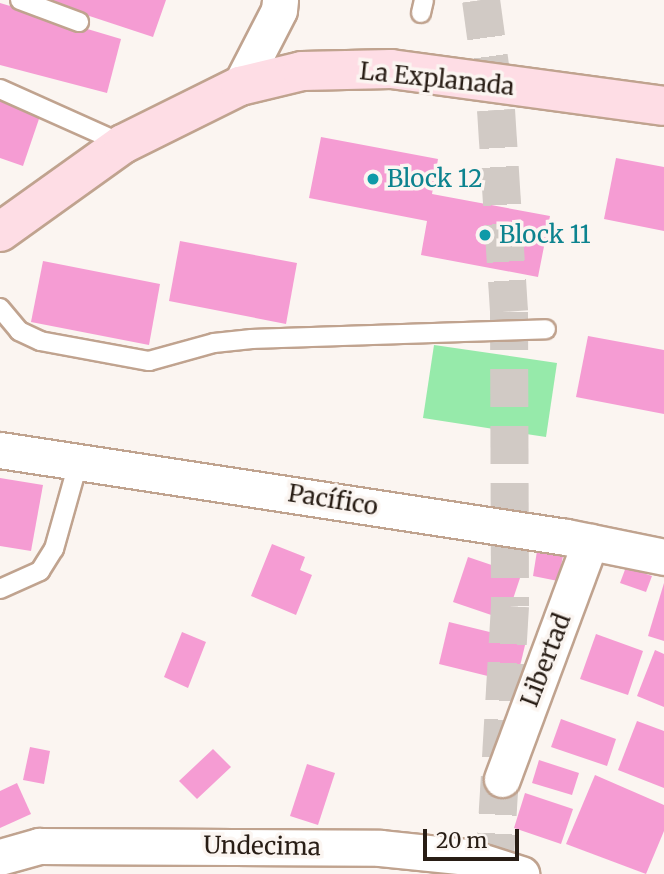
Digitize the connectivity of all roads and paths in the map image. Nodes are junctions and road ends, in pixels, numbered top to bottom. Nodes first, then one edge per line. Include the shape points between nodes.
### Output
1 (20, 0) edge
2 (280, 0) edge
3 (79, 22) dead end
4 (240, 86) junction
5 (0, 89) edge
6 (664, 106) edge
7 (123, 144) junction
8 (0, 232) edge
9 (0, 308) edge
10 (546, 329) dead end
11 (0, 450) edge
12 (79, 460) junction
13 (590, 542) junction
14 (664, 557) edge
15 (0, 589) edge
16 (502, 779) dead end
17 (0, 857) edge
18 (521, 874) edge

1 - 3 lane
2 - 4 street
4 - 6 street, La Explanada via 302,71 391,69
4 - 7 street, La Explanada
5 - 7 lane
7 - 8 street, La Explanada
9 - 10 lane via 19,331 40,341 149,361 214,342
11 - 12 street, Pacífico
12 - 13 street, Pacífico
12 - 15 lane via 54,549 40,571
13 - 14 street, Pacífico
13 - 16 street, Libertad
17 - 18 street, Undecima via 39,846 380,848 467,857

